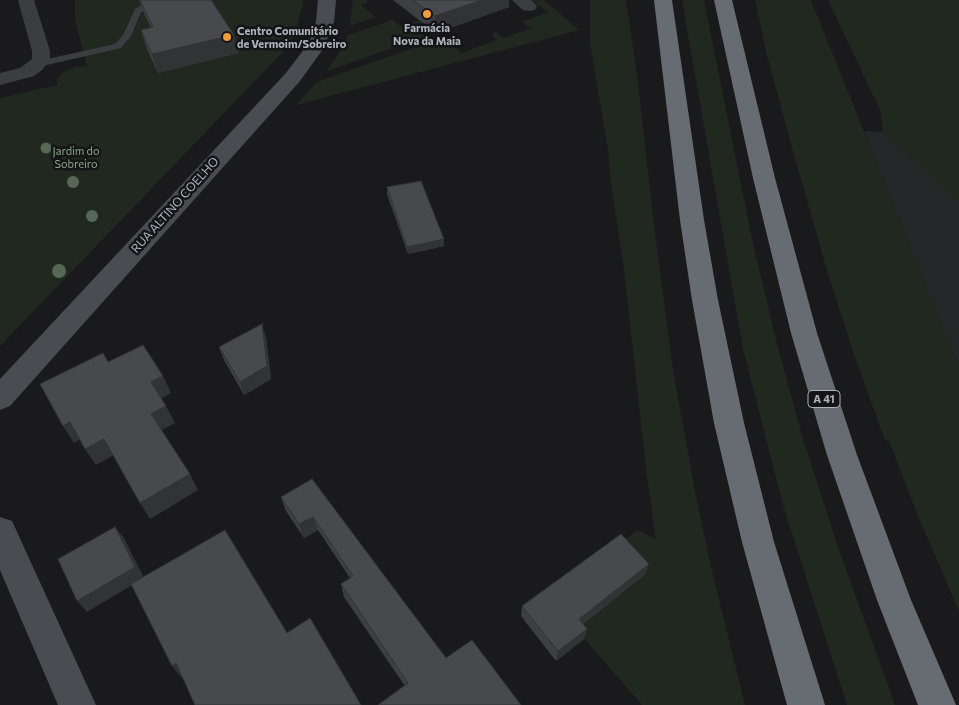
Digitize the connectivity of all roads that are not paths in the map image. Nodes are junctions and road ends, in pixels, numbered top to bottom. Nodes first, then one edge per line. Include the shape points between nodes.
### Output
1 (26, 0) edge
2 (163, 0) edge
3 (326, 0) edge
4 (648, 0) edge
5 (663, 0) edge
6 (723, 0) edge
7 (669, 46) junction
8 (38, 64) junction
9 (8, 77) edge
10 (0, 398) edge
11 (0, 532) edge
12 (77, 705) edge
13 (806, 705) edge
14 (937, 705) edge

1 - 8 street via 41,51
2 - 8 lane via 138,11 127,36 118,46
3 - 10 main road, RUA ALTINO COELHO via 321,35 293,77
4 - 7 highway
5 - 7 highway
6 - 14 highway, A 41 via 804,333 842,455 894,600
7 - 13 highway via 704,300 729,423 758,542
8 - 9 street via 27,72
11 - 12 main road

